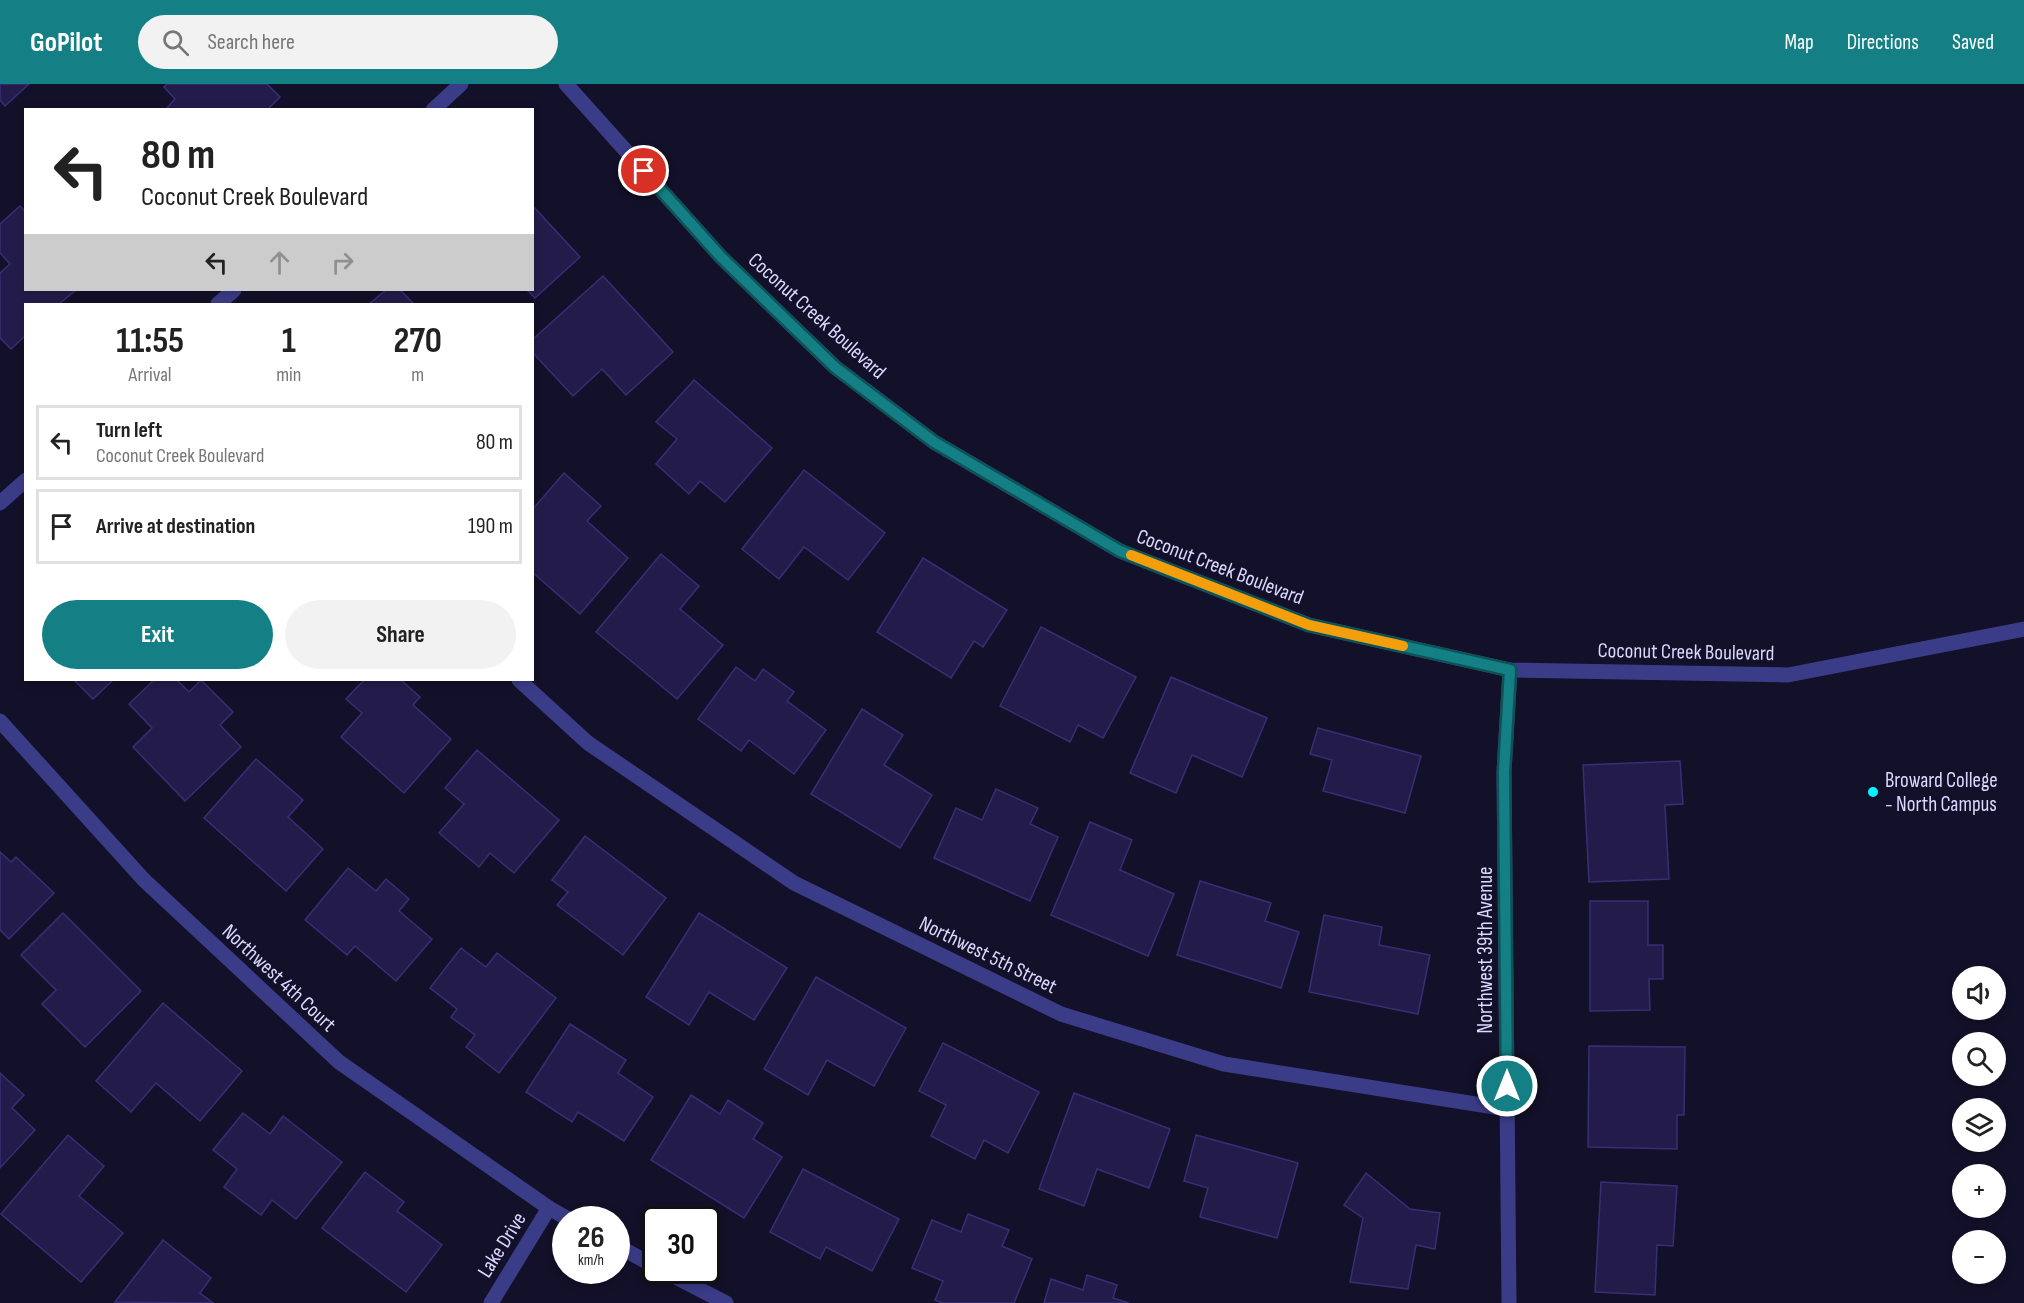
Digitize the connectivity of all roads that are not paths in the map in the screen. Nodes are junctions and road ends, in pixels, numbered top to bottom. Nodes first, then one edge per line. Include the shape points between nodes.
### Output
1 (461, 84) edge
2 (566, 84) edge
3 (435, 108) edge
4 (233, 291) edge
5 (219, 303) edge
6 (24, 482) edge
7 (0, 503) edge
8 (2024, 629) edge
9 (1510, 670) junction
10 (520, 681) edge
11 (0, 721) edge
12 (1507, 1108) junction
13 (549, 1208) junction
14 (552, 1210) edge
15 (689, 1284) edge
16 (490, 1303) edge
17 (726, 1303) edge
18 (1509, 1303) edge

1 - 3 street
2 - 9 street, Coconut Creek Boulevard via 721,257 836,368 934,442 1120,551 1309,625
4 - 5 street
6 - 7 street
8 - 9 street, Coconut Creek Boulevard via 1788,675
9 - 12 street, Northwest 39th Avenue via 1504,772
10 - 12 street, Northwest 5th Street via 588,743 794,883 1061,1014 1224,1064
11 - 13 street, Northwest 4th Court via 144,880 339,1062
12 - 18 street, Northwest 39th Avenue
13 - 14 street, Northwest 4th Court
13 - 16 street, Lake Drive
15 - 17 street

